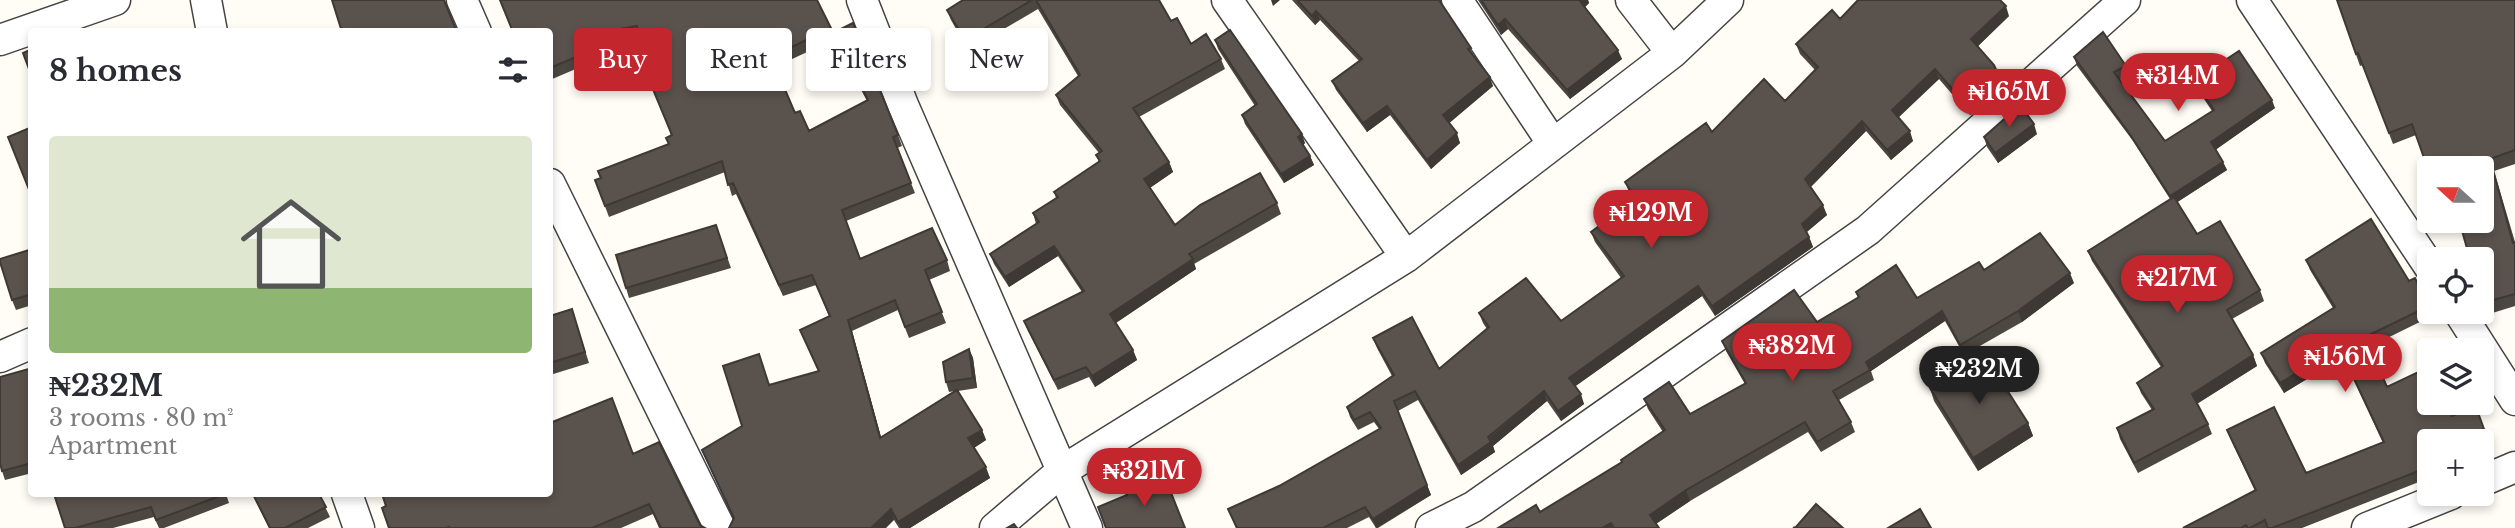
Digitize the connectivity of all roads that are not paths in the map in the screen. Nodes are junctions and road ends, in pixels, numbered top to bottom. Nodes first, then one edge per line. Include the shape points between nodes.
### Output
1 (115, 0) edge
2 (462, 0) edge
3 (862, 0) edge
4 (1227, 0) edge
5 (1457, 0) edge
6 (1631, 0) edge
7 (1728, 0) edge
8 (2125, 0) edge
9 (2252, 0) edge
10 (34, 28) edge
11 (474, 28) edge
12 (28, 30) edge
13 (0, 40) edge
14 (1672, 53) junction
15 (1553, 144) junction
16 (553, 190) edge
17 (2417, 248) edge
18 (1406, 257) junction
19 (2467, 324) edge
20 (28, 346) edge
21 (0, 357) edge
22 (2515, 400) edge
23 (2515, 467) edge
24 (1062, 471) junction
25 (2494, 476) edge
26 (348, 497) edge
27 (2421, 506) edge
28 (359, 528) edge
29 (720, 528) edge
30 (995, 528) edge
31 (1087, 528) edge
32 (1431, 528) edge
33 (2367, 528) edge

1 - 10 street
2 - 11 street
3 - 24 street
4 - 18 street
5 - 15 street
6 - 14 street
7 - 14 street
8 - 32 street via 1868,230 1474,507
9 - 17 street
12 - 13 street
14 - 15 street
15 - 18 street
16 - 29 street
18 - 24 street
19 - 22 street
20 - 21 street
23 - 25 street
24 - 30 street
24 - 31 street
26 - 28 street
27 - 33 street

